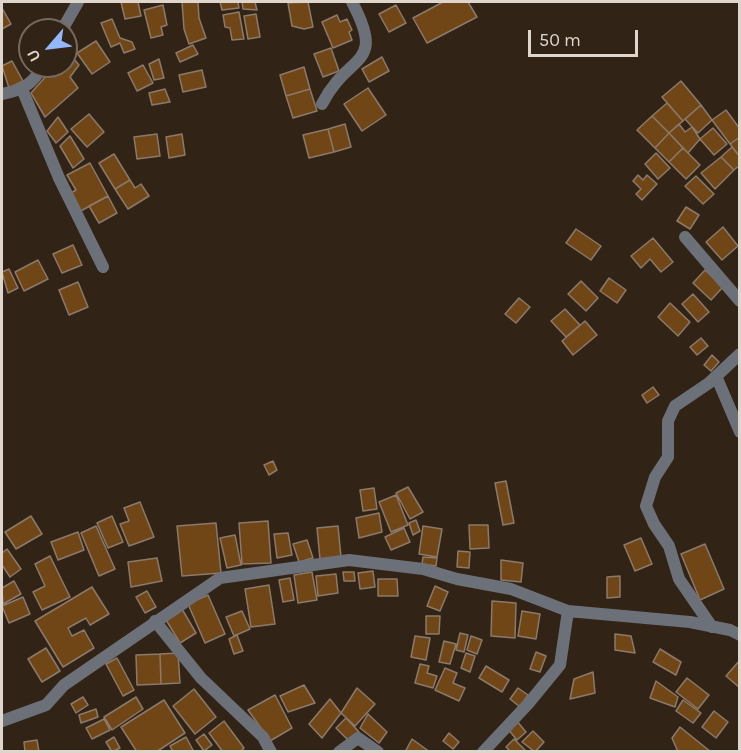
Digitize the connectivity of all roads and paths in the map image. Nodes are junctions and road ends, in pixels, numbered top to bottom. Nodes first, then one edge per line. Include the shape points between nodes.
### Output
1 (78, 2) edge
2 (352, 2) edge
3 (69, 18) edge
4 (35, 78) edge
5 (22, 89) junction
6 (2, 94) edge
7 (322, 104) dead end
8 (685, 237) dead end
9 (103, 267) dead end
10 (740, 301) edge
11 (740, 354) edge
12 (716, 376) junction
13 (740, 432) edge
14 (568, 611) junction
15 (155, 621) junction
16 (712, 627) junction
17 (740, 635) edge
18 (2, 721) edge
19 (271, 752) edge
20 (339, 752) edge
21 (378, 752) edge
22 (483, 752) edge

1 - 3 street
2 - 7 street via 364,24 366,50 329,90
4 - 5 street
5 - 6 street
5 - 9 street via 59,178
8 - 10 street
11 - 12 street
12 - 13 street
12 - 16 street via 670,414 668,457 650,489 646,506 669,546 679,579
14 - 15 street via 511,589 423,569 349,560 220,578
14 - 16 street
14 - 22 street via 560,665
15 - 18 street via 64,685 46,705
15 - 19 street via 201,678 262,737
16 - 17 street
20 - 21 street via 358,738

